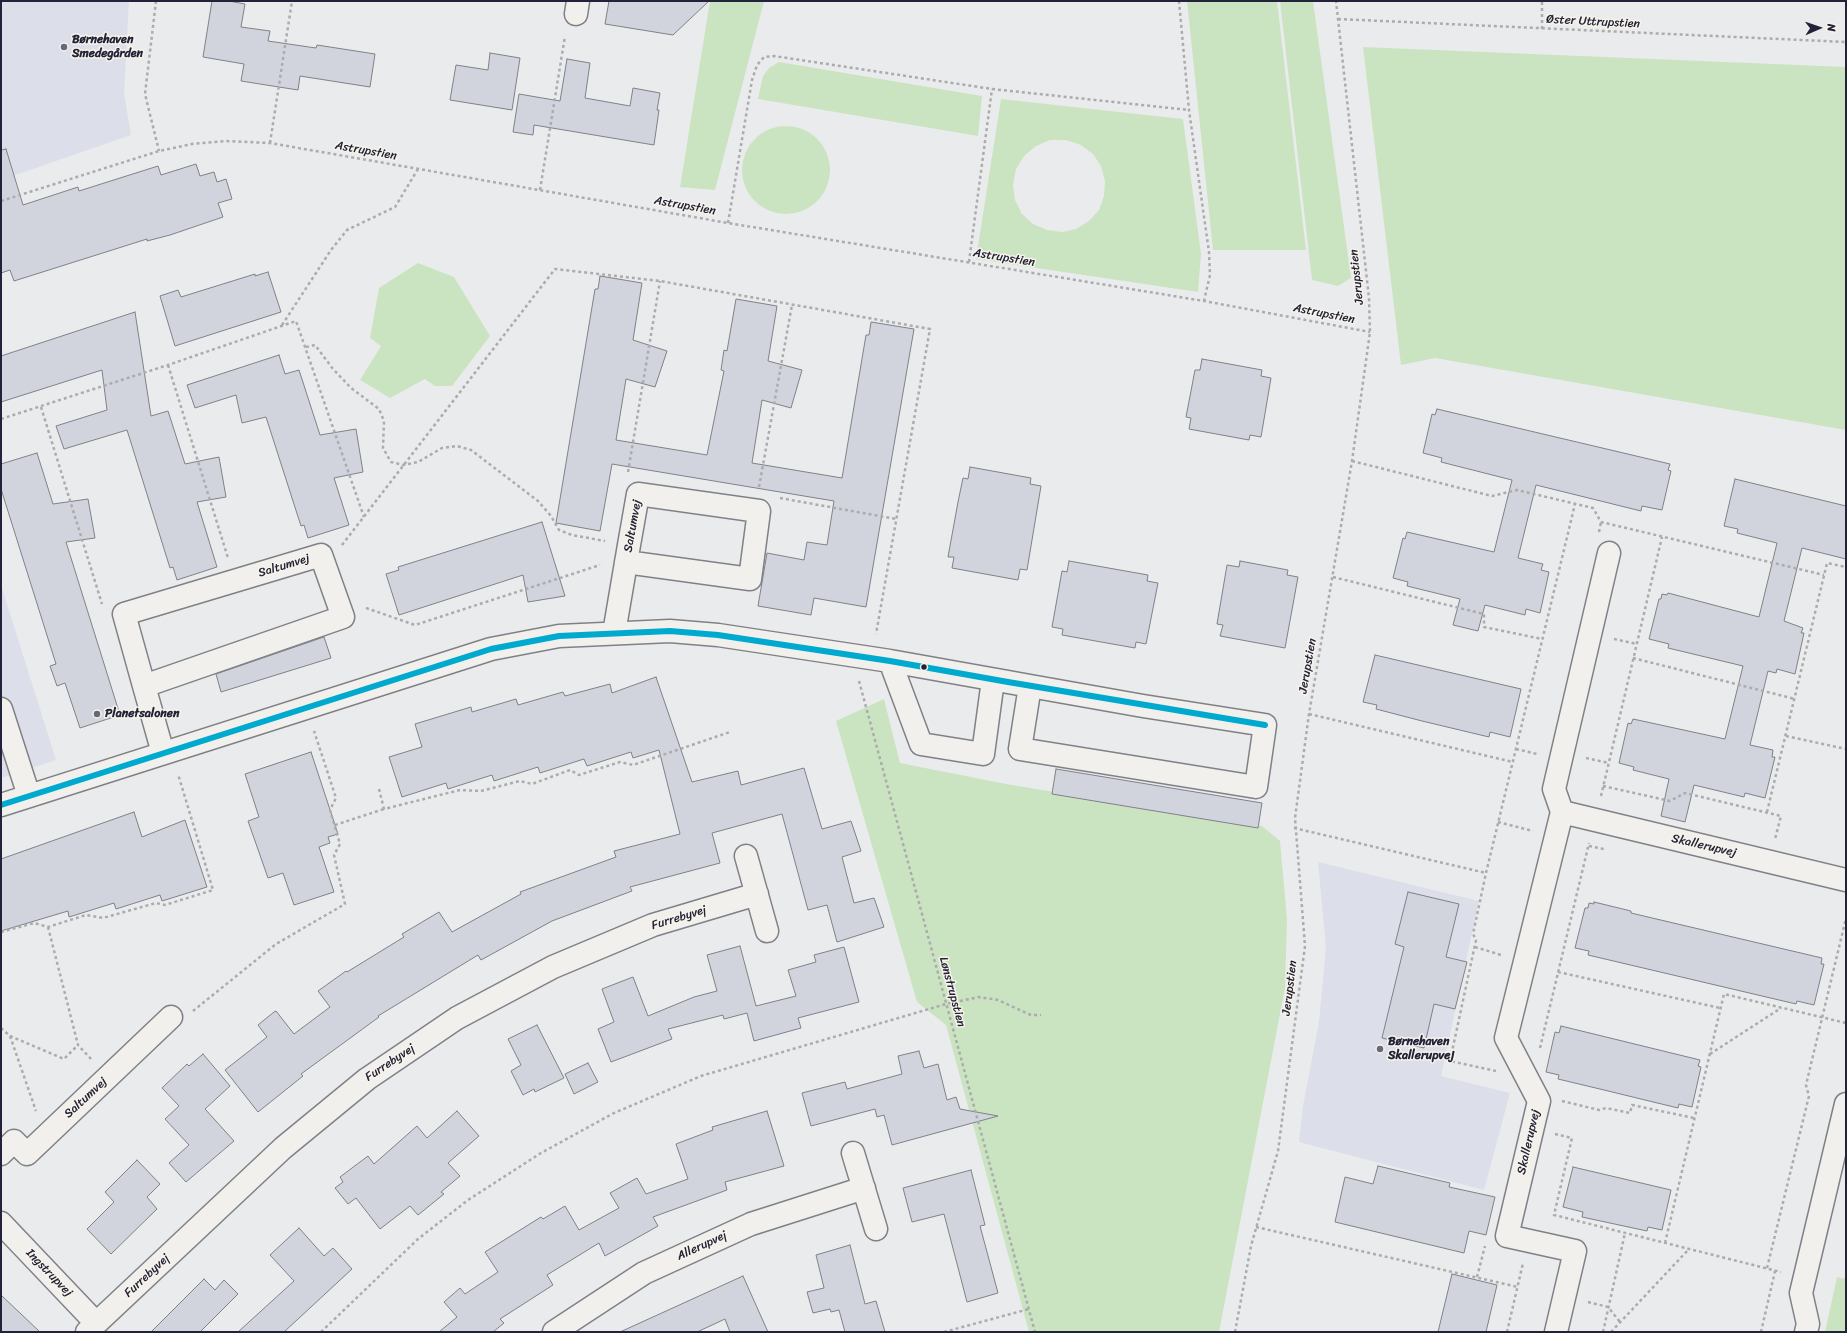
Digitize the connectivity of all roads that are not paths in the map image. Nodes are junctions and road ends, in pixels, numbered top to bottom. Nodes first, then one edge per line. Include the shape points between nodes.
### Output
1 (1609, 553) dead end
2 (628, 555) junction
3 (614, 633) junction
4 (873, 658) junction
5 (993, 680) junction
6 (144, 686) junction
7 (1030, 686) junction
8 (1, 709) edge
9 (167, 752) junction
10 (29, 796) junction
11 (1, 805) edge
12 (1562, 812) junction
13 (746, 856) dead end
14 (1846, 880) edge
15 (757, 894) junction
16 (767, 931) dead end
17 (171, 1017) road end
18 (1846, 1104) edge
19 (853, 1153) dead end
20 (1, 1154) edge
21 (864, 1188) junction
22 (1, 1223) edge
23 (876, 1229) dead end
24 (92, 1328) edge
25 (554, 1332) edge
26 (1556, 1332) edge
27 (1806, 1332) edge

1 - 12 street via 1554,789
2 - 2 street, Saltumvej via 638,494 756,502 759,511 750,580
2 - 3 street, Saltumvej
3 - 4 street via 670,631 718,635
3 - 9 street via 559,636 491,649
4 - 5 street
4 - 5 street via 921,744 983,754
5 - 7 street
6 - 6 street, Saltumvej via 343,617 321,555 124,614
6 - 9 street, Saltumvej
7 - 7 street via 1265,726 1256,788 1020,749
8 - 10 street
9 - 10 street
10 - 11 street
12 - 14 street, Skallerupvej
12 - 26 street, Skallerupvej via 1506,1038 1539,1101 1507,1236 1575,1251
13 - 15 street
15 - 16 street
15 - 24 street, Furrebyvej via 652,925 553,967 457,1018 366,1078 283,1148
17 - 20 street, Saltumvej via 27,1154 14,1141
18 - 27 street via 1801,1293 1808,1324
19 - 21 street
21 - 23 street
21 - 25 street, Allerupvej via 751,1224 644,1273
22 - 24 street, Ingstrupvej

